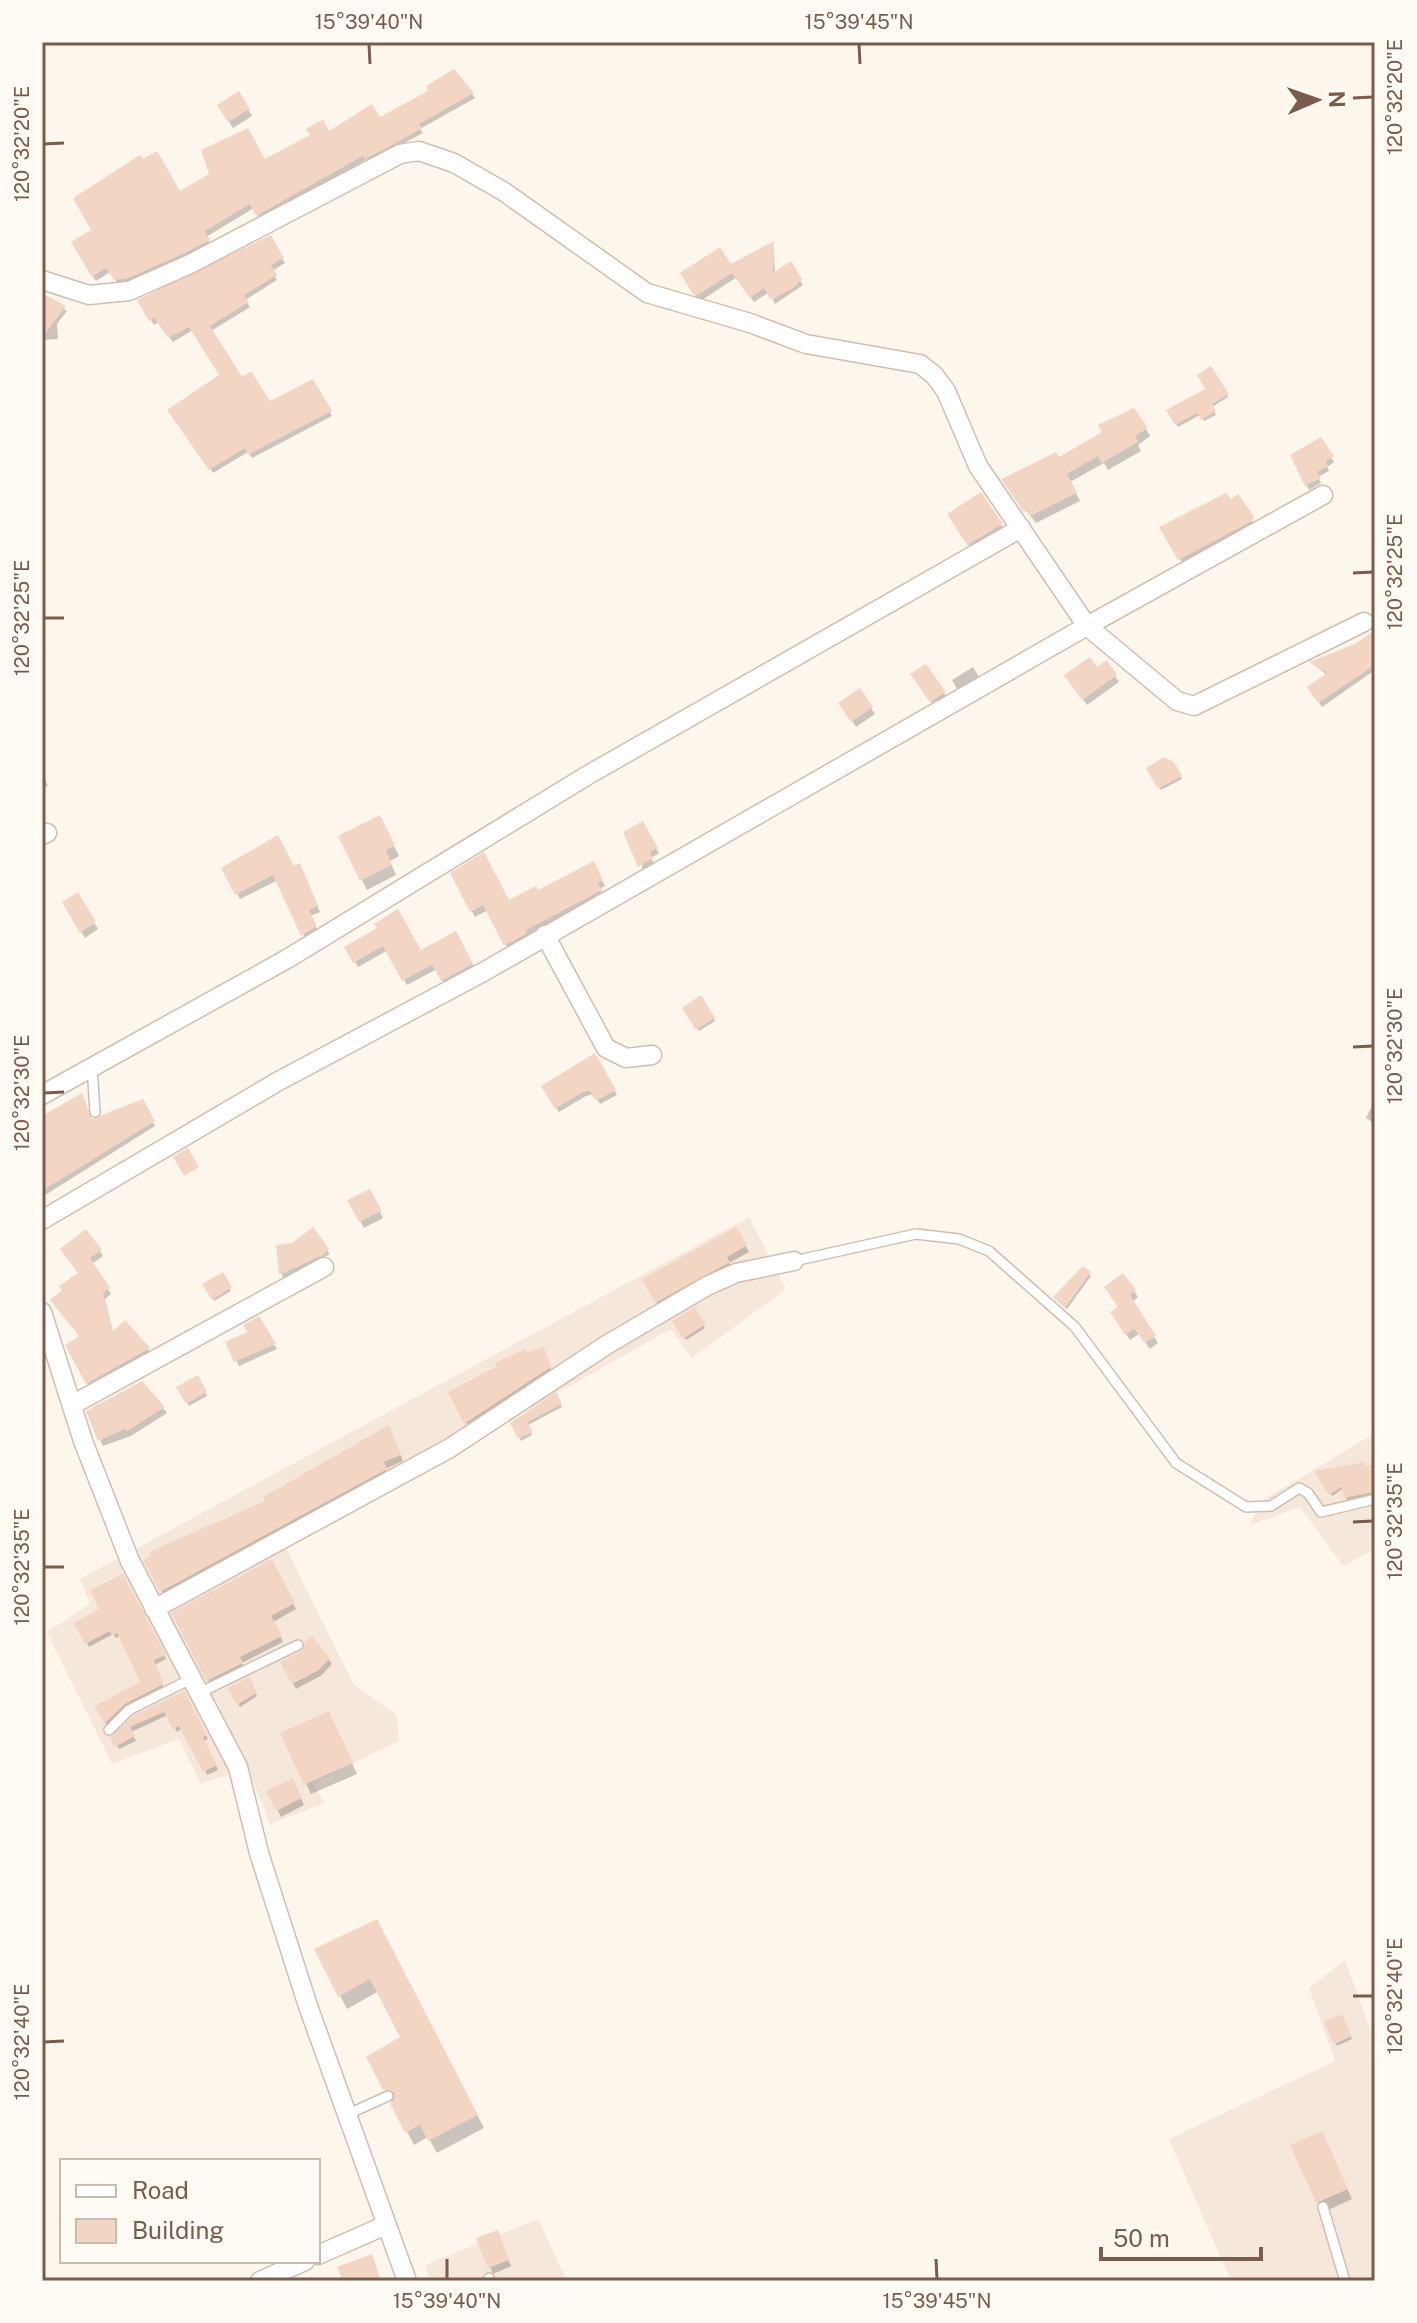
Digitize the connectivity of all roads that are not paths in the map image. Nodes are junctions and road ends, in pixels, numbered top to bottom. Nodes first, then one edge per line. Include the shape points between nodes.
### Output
1 (42, 280) edge
2 (1323, 495) dead end
3 (1021, 528) junction
4 (1364, 622) dead end
5 (1087, 626) junction
6 (545, 935) junction
7 (652, 1055) dead end
8 (92, 1067) junction
9 (42, 1095) edge
10 (95, 1112) dead end
11 (42, 1220) edge
12 (794, 1261) joint
13 (324, 1267) dead end
14 (42, 1312) edge
15 (72, 1405) junction
16 (1375, 1499) edge
17 (154, 1609) junction
18 (298, 1645) dead end
19 (195, 1686) junction
20 (109, 1730) dead end
21 (388, 2096) dead end
22 (346, 2115) junction
23 (1323, 2207) dead end
24 (386, 2225) junction
25 (320, 2254) edge
26 (300, 2263) edge
27 (260, 2281) edge
28 (407, 2281) edge
29 (1345, 2281) edge

1 - 3 street via 89,295 129,291 400,154 433,154 503,191 647,293 806,344 920,364 946,391 978,466
2 - 5 street
3 - 5 street
3 - 8 street via 588,775 287,959
4 - 5 street via 1194,706 1177,701
5 - 6 street
6 - 7 street via 606,1048 626,1058
6 - 11 street via 277,1082
8 - 9 street
8 - 10 lane
12 - 16 lane via 916,1234 959,1239 989,1251 1075,1327 1176,1463 1246,1507 1271,1506 1299,1488 1321,1512
12 - 17 street via 736,1273 707,1286 450,1448
13 - 15 street
14 - 15 street
15 - 17 street via 114,1522
17 - 19 street
18 - 19 lane
19 - 20 lane via 129,1710
19 - 22 street via 238,1767 259,1853
21 - 22 lane
22 - 24 street
23 - 29 lane
24 - 25 street
24 - 28 street
26 - 27 street

